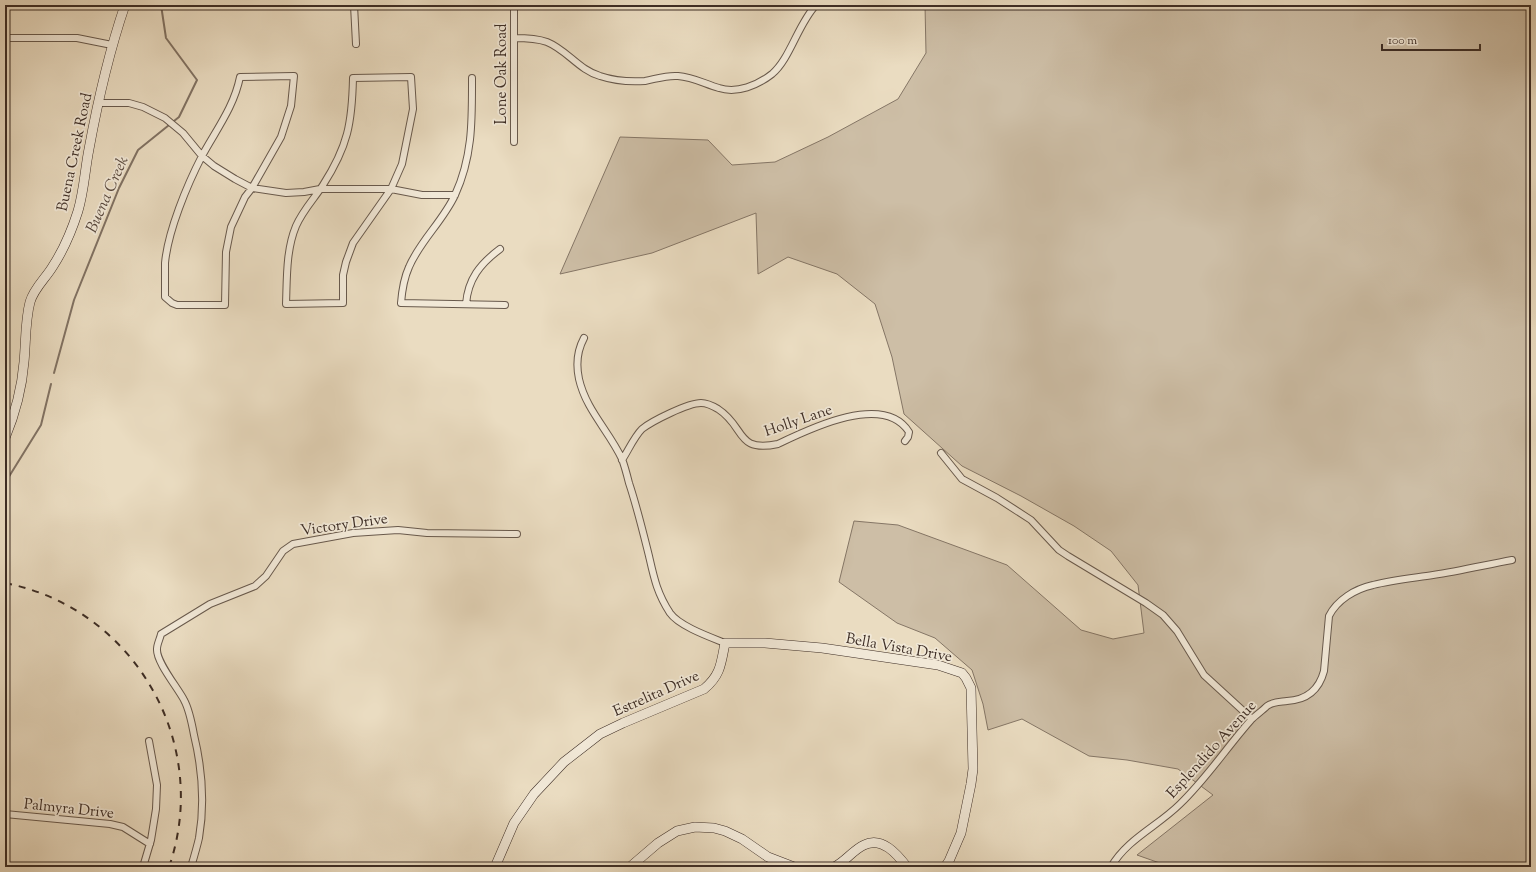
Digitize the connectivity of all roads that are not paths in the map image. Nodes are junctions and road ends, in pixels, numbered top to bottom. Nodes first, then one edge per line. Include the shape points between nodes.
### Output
1 (125, 5) edge
2 (354, 5) edge
3 (514, 5) edge
4 (816, 5) edge
5 (5, 38) edge
6 (514, 38) junction
7 (356, 44) dead end
8 (112, 45) junction
9 (472, 78) dead end
10 (98, 103) junction
11 (514, 142) dead end
12 (202, 156) junction
13 (252, 188) junction
14 (320, 189) junction
15 (391, 189) junction
16 (455, 195) junction
17 (500, 249) dead end
18 (466, 304) junction
19 (504, 305) dead end
20 (584, 338) dead end
21 (5, 438) edge
22 (905, 441) dead end
23 (941, 453) dead end
24 (622, 460) junction
25 (517, 534) dead end
26 (1512, 560) dead end
27 (725, 643) junction
28 (1252, 719) junction
29 (149, 741) dead end
30 (5, 814) edge
31 (150, 844) junction
32 (143, 867) edge
33 (191, 867) edge
34 (495, 867) edge
35 (630, 867) edge
36 (794, 867) edge
37 (834, 867) edge
38 (907, 867) edge
39 (945, 867) edge
40 (1111, 867) edge

1 - 8 street, Buena Creek Road
2 - 7 street
3 - 6 street, Lone Oak Road
4 - 6 street via 774,73 759,83 743,89 720,89 693,78 678,76 622,81 599,76 580,66 548,42 533,38
5 - 8 street via 77,38
6 - 11 street, Lone Oak Road
8 - 10 street, Buena Creek Road
9 - 16 street via 472,130 467,165
10 - 12 street via 129,103 143,106 175,126
10 - 21 street, Buena Creek Road via 78,212 60,255 30,301 21,384
12 - 13 street via 224,173
12 - 13 street via 232,104 240,77 294,76 291,106 281,137
12 - 13 street via 170,236 166,263 166,297 172,303 225,305 226,252 232,227 245,197
13 - 14 street via 286,193
14 - 15 street
14 - 15 street via 336,166 348,134 353,78 411,77 413,109 402,164
14 - 15 street via 304,210 291,240 286,304 343,303 343,275 353,243
15 - 16 street via 422,195
16 - 18 street via 409,268 401,303
17 - 18 street via 476,272
18 - 19 street
20 - 24 street via 577,359 579,379 593,415
22 - 24 street, Holly Lane via 909,432 902,422 880,414 863,414 844,417 778,444 758,446 747,442 722,412 700,403 671,413 650,424 642,430
23 - 28 street via 962,479 1031,520 1068,556 1163,615 1177,631 1204,675
24 - 27 street via 636,504 658,593 671,614 689,628
25 - 33 street, Victory Drive via 427,534 398,530 353,533 293,544 283,551 266,576 255,586 210,604 161,634 156,650 171,681 184,700 200,760 202,814
26 - 28 street, Esplendido Avenue via 1372,585 1353,593 1329,616 1324,671 1316,689 1302,698 1268,705
27 - 34 street, Estrelita Drive via 720,669 714,681 704,689 630,718 600,734 556,770 534,794 514,823
27 - 39 street, Bella Vista Drive via 765,643 822,648 938,665 966,678 971,688 973,769 961,833
28 - 40 street, Esplendido Avenue via 1180,804 1125,849
29 - 31 street via 157,785
30 - 31 street, Palmyra Drive via 110,824 123,827
31 - 32 street
35 - 36 street via 658,843 677,831 695,827 725,831 768,857
37 - 38 street via 864,845 880,843 892,850

